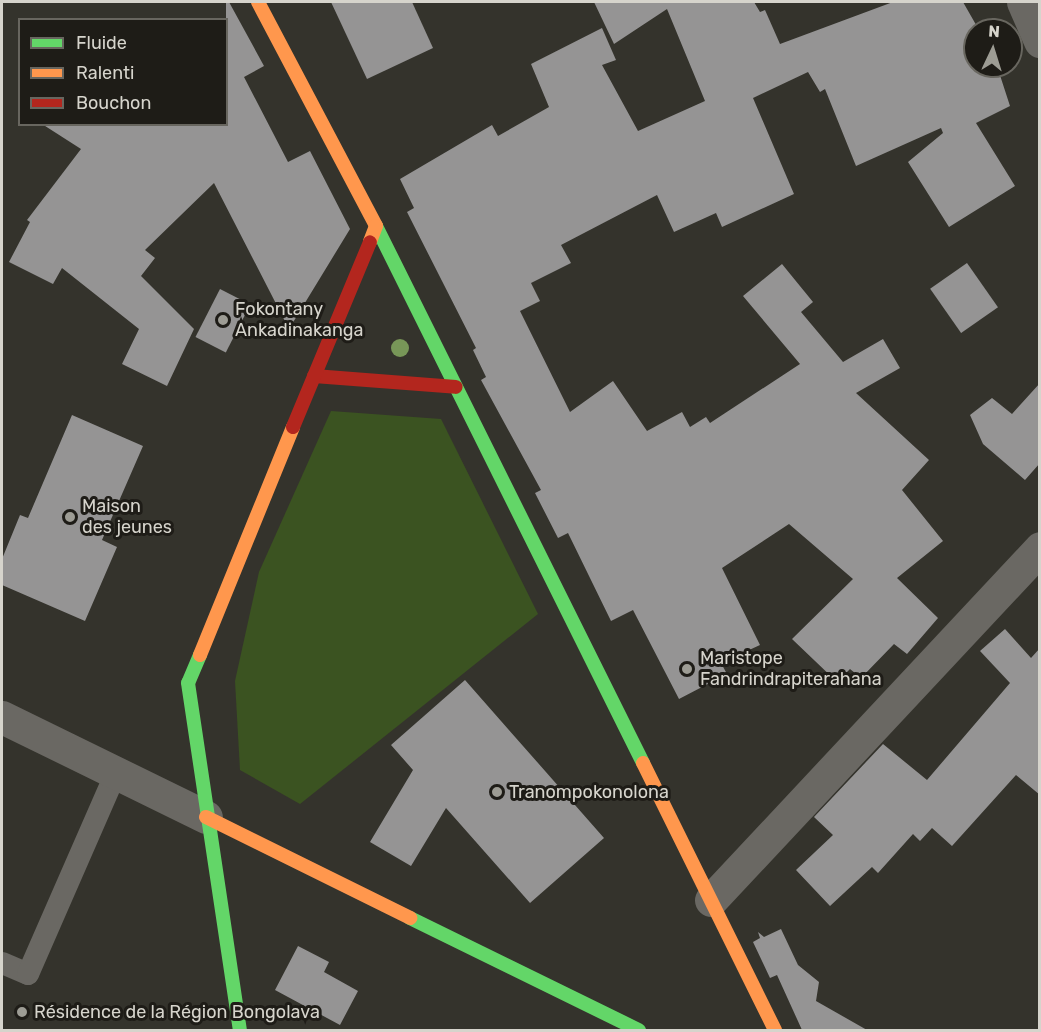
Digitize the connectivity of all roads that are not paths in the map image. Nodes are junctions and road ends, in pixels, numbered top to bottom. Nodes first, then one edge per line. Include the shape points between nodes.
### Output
1 (258, 2) edge
2 (1023, 2) edge
3 (1040, 41) edge
4 (376, 226) junction
5 (314, 376) junction
6 (456, 387) junction
7 (1040, 548) edge
8 (2, 717) edge
9 (116, 773) junction
10 (206, 817) junction
11 (711, 900) junction
12 (2, 963) edge
13 (240, 1030) edge
14 (639, 1030) edge
15 (775, 1030) edge

1 - 4 street
2 - 3 street
4 - 5 street
4 - 6 street
5 - 6 street
5 - 10 street via 188,683
6 - 11 street
7 - 11 street
8 - 9 street
9 - 10 street
9 - 12 lane via 28,974
10 - 13 street
10 - 14 street
11 - 15 street

